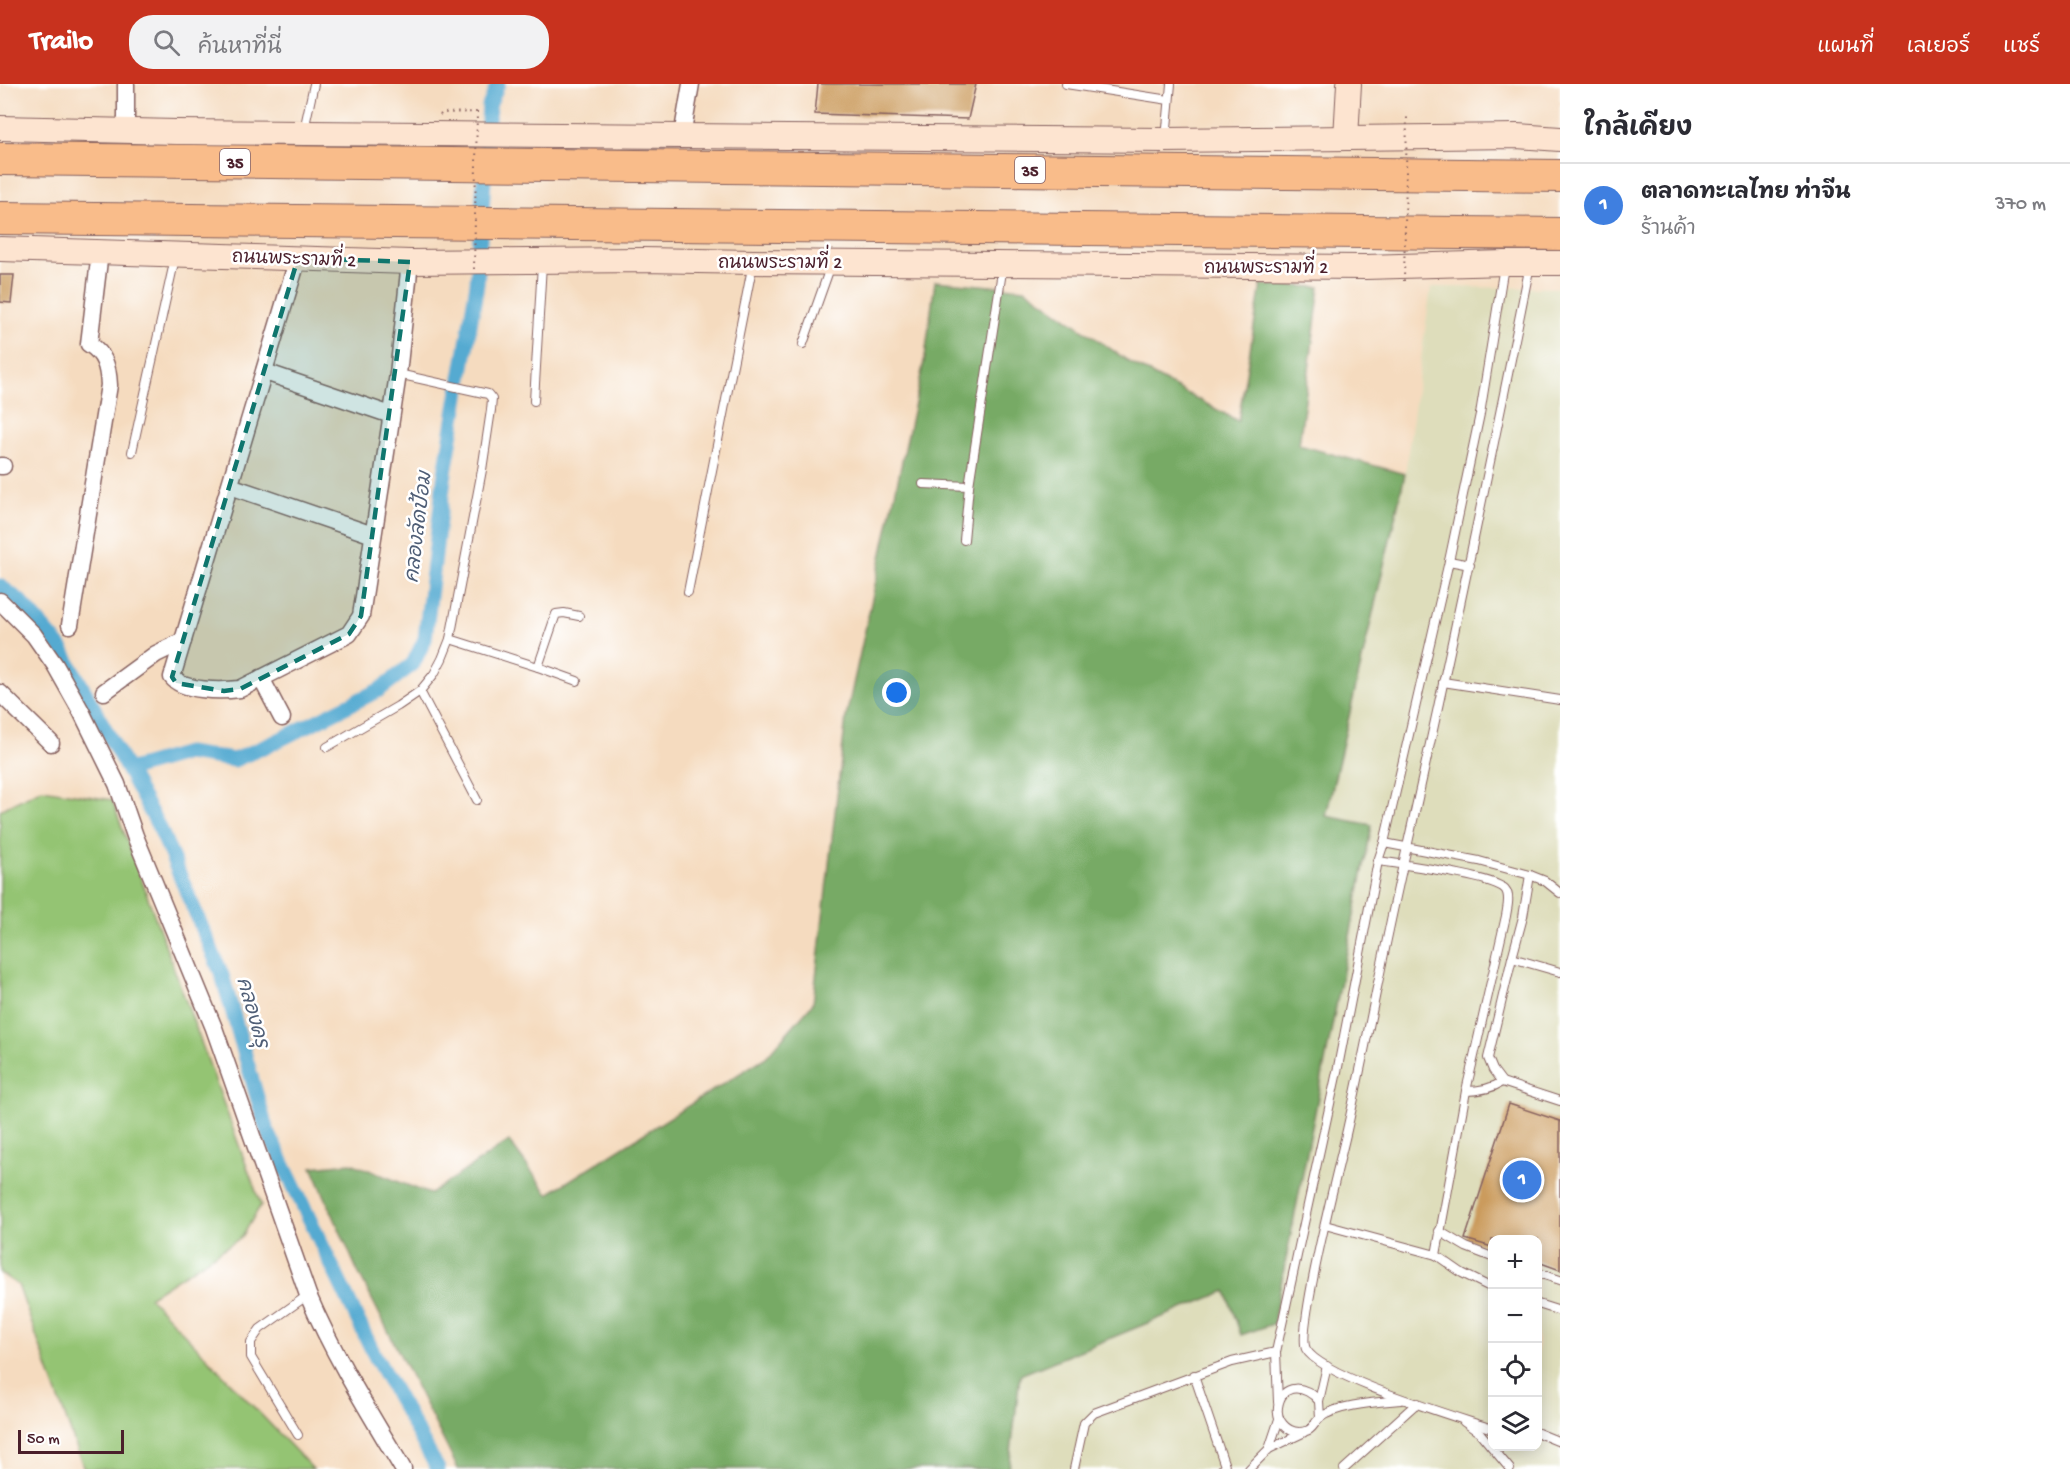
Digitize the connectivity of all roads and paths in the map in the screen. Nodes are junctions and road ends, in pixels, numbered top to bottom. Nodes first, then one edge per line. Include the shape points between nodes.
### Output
1 (126, 84) edge
2 (314, 84) edge
3 (691, 84) edge
4 (1066, 84) edge
5 (1171, 84) edge
6 (1349, 84) edge
7 (1169, 100) junction
8 (1407, 117) dead end
9 (0, 128) edge
10 (126, 131) junction
11 (303, 133) junction
12 (682, 136) junction
13 (0, 137) edge
14 (1346, 138) junction
15 (1560, 139) edge
16 (1166, 140) junction
17 (466, 144) junction
18 (502, 150) junction
19 (0, 159) edge
20 (1560, 176) edge
21 (0, 218) edge
22 (1560, 234) edge
23 (0, 249) edge
24 (100, 252) junction
25 (176, 255) junction
26 (298, 258) junction
27 (542, 261) junction
28 (410, 262) junction
29 (753, 262) junction
30 (832, 262) junction
31 (1504, 262) junction
32 (1530, 262) junction
33 (1560, 263) edge
34 (1003, 264) junction
35 (474, 269) dead end
36 (1404, 281) dead end
37 (803, 344) dead end
38 (265, 372) junction
39 (398, 374) junction
40 (534, 401) dead end
41 (391, 415) junction
42 (132, 452) dead end
43 (923, 484) dead end
44 (230, 486) junction
45 (969, 486) junction
46 (373, 535) junction
47 (964, 540) dead end
48 (1449, 561) junction
49 (1470, 565) junction
50 (688, 592) dead end
51 (0, 601) edge
52 (579, 616) dead end
53 (70, 625) dead end
54 (450, 639) junction
55 (183, 641) junction
56 (538, 667) junction
57 (261, 678) junction
58 (577, 681) dead end
59 (1443, 682) junction
60 (420, 691) junction
61 (104, 692) dead end
62 (0, 693) edge
63 (1560, 700) edge
64 (282, 718) dead end
65 (51, 743) dead end
66 (327, 747) dead end
67 (477, 800) dead end
68 (1384, 843) junction
69 (1408, 847) junction
70 (1378, 861) junction
71 (1403, 865) junction
72 (1530, 875) junction
73 (1560, 893) edge
74 (1512, 958) junction
75 (1560, 972) edge
76 (1502, 1082) junction
77 (1466, 1091) junction
78 (1560, 1101) edge
79 (1325, 1225) junction
80 (1439, 1231) junction
81 (1436, 1255) junction
82 (1488, 1255) edge
83 (1542, 1274) edge
84 (1560, 1280) edge
85 (1488, 1286) edge
86 (308, 1295) junction
87 (1542, 1305) edge
88 (1560, 1311) edge
89 (1276, 1352) junction
90 (1327, 1366) junction
91 (1194, 1375) junction
92 (1405, 1400) junction
93 (1319, 1401) junction
94 (1278, 1402) junction
95 (1417, 1404) junction
96 (1455, 1416) junction
97 (1320, 1418) junction
98 (1279, 1419) junction
99 (1488, 1428) edge
100 (1308, 1430) junction
101 (1542, 1435) edge
102 (298, 1436) dead end
103 (1560, 1442) edge
104 (1269, 1449) junction
105 (1225, 1468) edge
106 (403, 1469) edge
107 (1074, 1469) edge
108 (1249, 1469) edge
109 (1344, 1469) edge
110 (1509, 1469) edge

1 - 10 street
2 - 11 lane
3 - 12 street
4 - 7 lane
5 - 7 lane
6 - 14 main road
7 - 16 lane
8 - 36 path, bridge
9 - 10 main road, 35
10 - 11 main road, 35
11 - 17 main road, 35
12 - 16 main road, 35
12 - 18 main road, 35
13 - 17 highway
14 - 15 main road, 35
14 - 16 main road, 35
17 - 18 highway, 35
17 - 19 highway, 35
17 - 35 path, bridge
18 - 20 highway, 35
21 - 22 highway, ถนนพระรามที่ 2
23 - 24 main road, ถนนพระรามที่ 2
24 - 25 main road, ถนนพระรามที่ 2
24 - 53 street via 89,344 105,360 109,385
25 - 26 main road, ถนนพระรามที่ 2
25 - 42 lane
26 - 28 main road, ถนนพระรามที่ 2
26 - 38 street
27 - 28 main road, ถนนพระรามที่ 2
27 - 29 main road, ถนนพระรามที่ 2
27 - 40 lane
28 - 39 street
29 - 30 main road, ถนนพระรามที่ 2
29 - 50 lane
30 - 34 main road, ถนนพระรามที่ 2
30 - 37 lane
31 - 32 main road, ถนนพระรามที่ 2
31 - 34 main road, ถนนพระรามที่ 2 via 1365,267
31 - 48 lane via 1480,414
32 - 33 main road, ถนนพระรามที่ 2
32 - 49 lane
34 - 45 lane
38 - 41 street
38 - 44 street
39 - 41 street
39 - 54 lane via 488,393 492,399
41 - 46 street
43 - 45 lane
44 - 46 street
44 - 55 street
45 - 47 lane
46 - 57 street via 360,616 353,629
48 - 49 lane
48 - 68 lane
49 - 59 lane
51 - 86 street via 34,635 56,665 117,783 214,1028
52 - 56 lane via 556,614
54 - 56 lane
54 - 60 lane via 434,674
55 - 57 street via 172,677 176,683 224,691
55 - 61 street via 156,654
56 - 58 lane
57 - 64 street
59 - 63 lane
59 - 69 lane
60 - 66 lane
60 - 67 lane
62 - 65 street
68 - 69 lane
68 - 70 lane
69 - 71 lane
69 - 72 lane
70 - 71 lane
70 - 89 lane
71 - 77 lane via 1489,882 1503,888 1508,896
71 - 79 lane
72 - 73 lane
72 - 74 lane
74 - 75 lane
74 - 76 lane via 1488,1058
76 - 77 lane
76 - 78 lane
77 - 80 lane
79 - 81 lane
79 - 90 lane via 1309,1295 1304,1343 1307,1352
80 - 81 lane
80 - 82 lane
81 - 85 lane
83 - 84 lane
86 - 102 lane via 260,1329 251,1342 251,1357
86 - 106 street via 338,1360
87 - 88 lane
89 - 91 lane
89 - 94 lane
90 - 92 lane
90 - 93 lane
91 - 105 lane
91 - 107 lane via 1094,1413 1084,1423
92 - 95 lane
92 - 97 lane via 1362,1404
93 - 94 lane via 1297,1388 1282,1395
93 - 97 lane
94 - 98 lane
95 - 96 lane
95 - 109 lane
96 - 99 lane
96 - 110 lane via 1480,1433
97 - 100 lane
98 - 100 lane via 1292,1431
98 - 104 lane
100 - 104 lane
101 - 103 lane
104 - 108 lane

